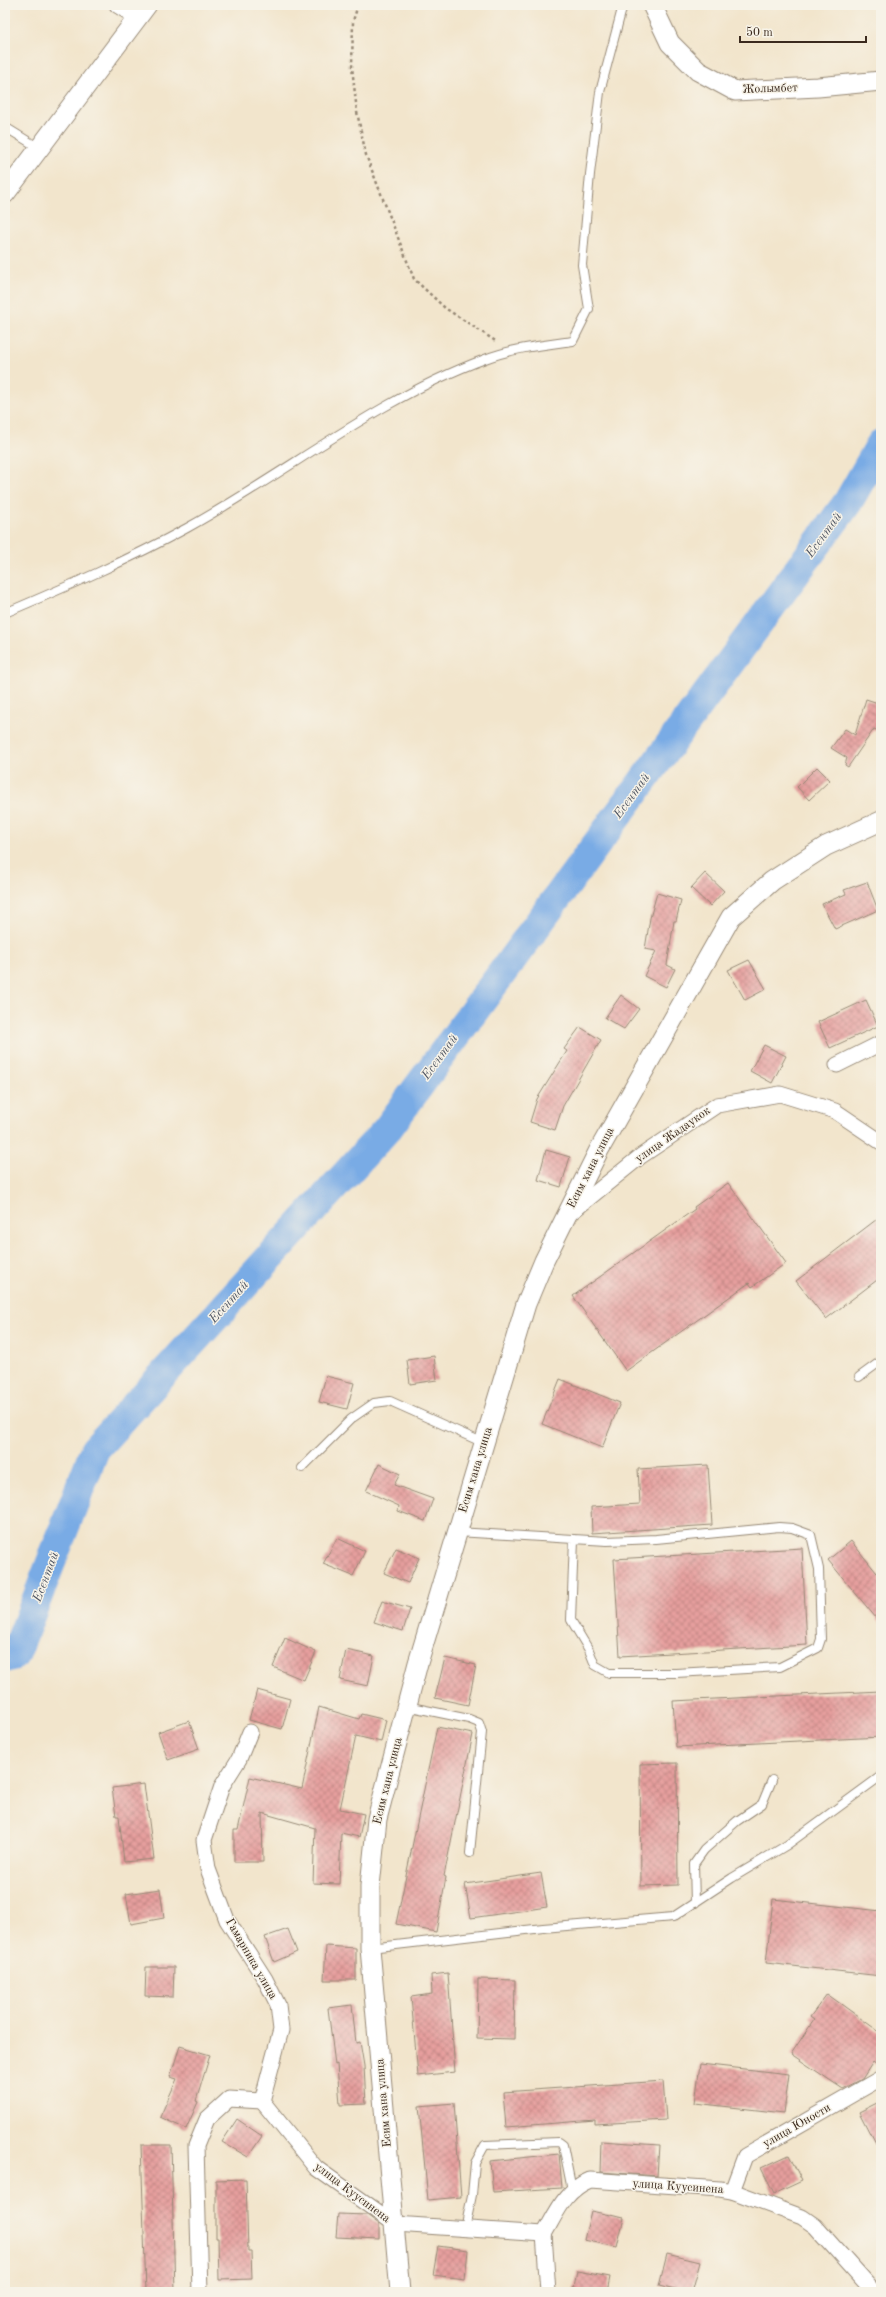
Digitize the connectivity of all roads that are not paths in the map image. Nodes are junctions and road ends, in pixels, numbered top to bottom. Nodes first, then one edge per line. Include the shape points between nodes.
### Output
1 (117, 5) edge
2 (623, 5) edge
3 (652, 5) edge
4 (142, 11) edge
5 (881, 81) edge
6 (5, 127) edge
7 (39, 148) junction
8 (5, 194) edge
9 (5, 613) edge
10 (881, 821) edge
11 (881, 1043) edge
12 (837, 1065) dead end
13 (881, 1142) edge
14 (567, 1216) junction
15 (881, 1361) edge
16 (859, 1376) dead end
17 (484, 1443) junction
18 (302, 1468) dead end
19 (457, 1532) junction
20 (574, 1539) junction
21 (406, 1706) junction
22 (250, 1732) dead end
23 (881, 1776) edge
24 (772, 1780) dead end
25 (470, 1853) dead end
26 (695, 1903) junction
27 (370, 1948) junction
28 (881, 2078) edge
29 (262, 2101) junction
30 (572, 2190) junction
31 (732, 2191) junction
32 (394, 2224) junction
33 (465, 2229) junction
34 (544, 2234) junction
35 (200, 2292) edge
36 (400, 2292) edge
37 (548, 2292) edge
38 (874, 2292) edge

1 - 4 street
2 - 9 lane via 600,92 590,174 582,265 589,309 573,341 486,358 403,395 187,528 94,574
3 - 5 street, Жолымбет via 670,43 698,71 735,91
4 - 7 street
6 - 7 lane
7 - 8 street
10 - 14 street, Есим хана улица via 820,850 772,881 731,917 603,1143
11 - 12 street
13 - 14 street, улица Жадаукок via 835,1111 780,1094 717,1105 641,1156
14 - 17 street, Есим хана улица via 526,1304
15 - 16 lane
17 - 18 lane via 390,1401 374,1403 351,1419
17 - 19 street, Есим хана улица
19 - 20 lane
19 - 21 street, Есим хана улица
20 - 20 lane via 656,1539 779,1527 792,1528 811,1535 820,1569 821,1639 818,1648 780,1667 676,1674 608,1673 596,1665 571,1620
21 - 25 lane via 479,1723 482,1732
21 - 27 street, Есим хана улица via 377,1819 370,1886
22 - 29 street, Гамарника улица via 239,1759 222,1786 204,1840 208,1869 227,1920 278,2004 281,2030
23 - 26 lane via 787,1845
24 - 26 lane via 762,1804 737,1821 704,1850 694,1864
26 - 27 lane via 673,1917 543,1928
27 - 32 street, Есим хана улица
28 - 31 street, улица Юности via 745,2156
29 - 32 street, улица Куусинена via 316,2168
29 - 35 street via 229,2099 207,2119 196,2146
30 - 31 street, улица Куусинена via 590,2180
30 - 33 lane via 563,2146 559,2142 485,2146 475,2163
30 - 34 street, улица Куусинена
31 - 38 street, улица Куусинена via 802,2218 815,2226
32 - 33 street, улица Куусинена
32 - 36 street, Есим хана улица
33 - 34 street, улица Куусинена
34 - 37 street

